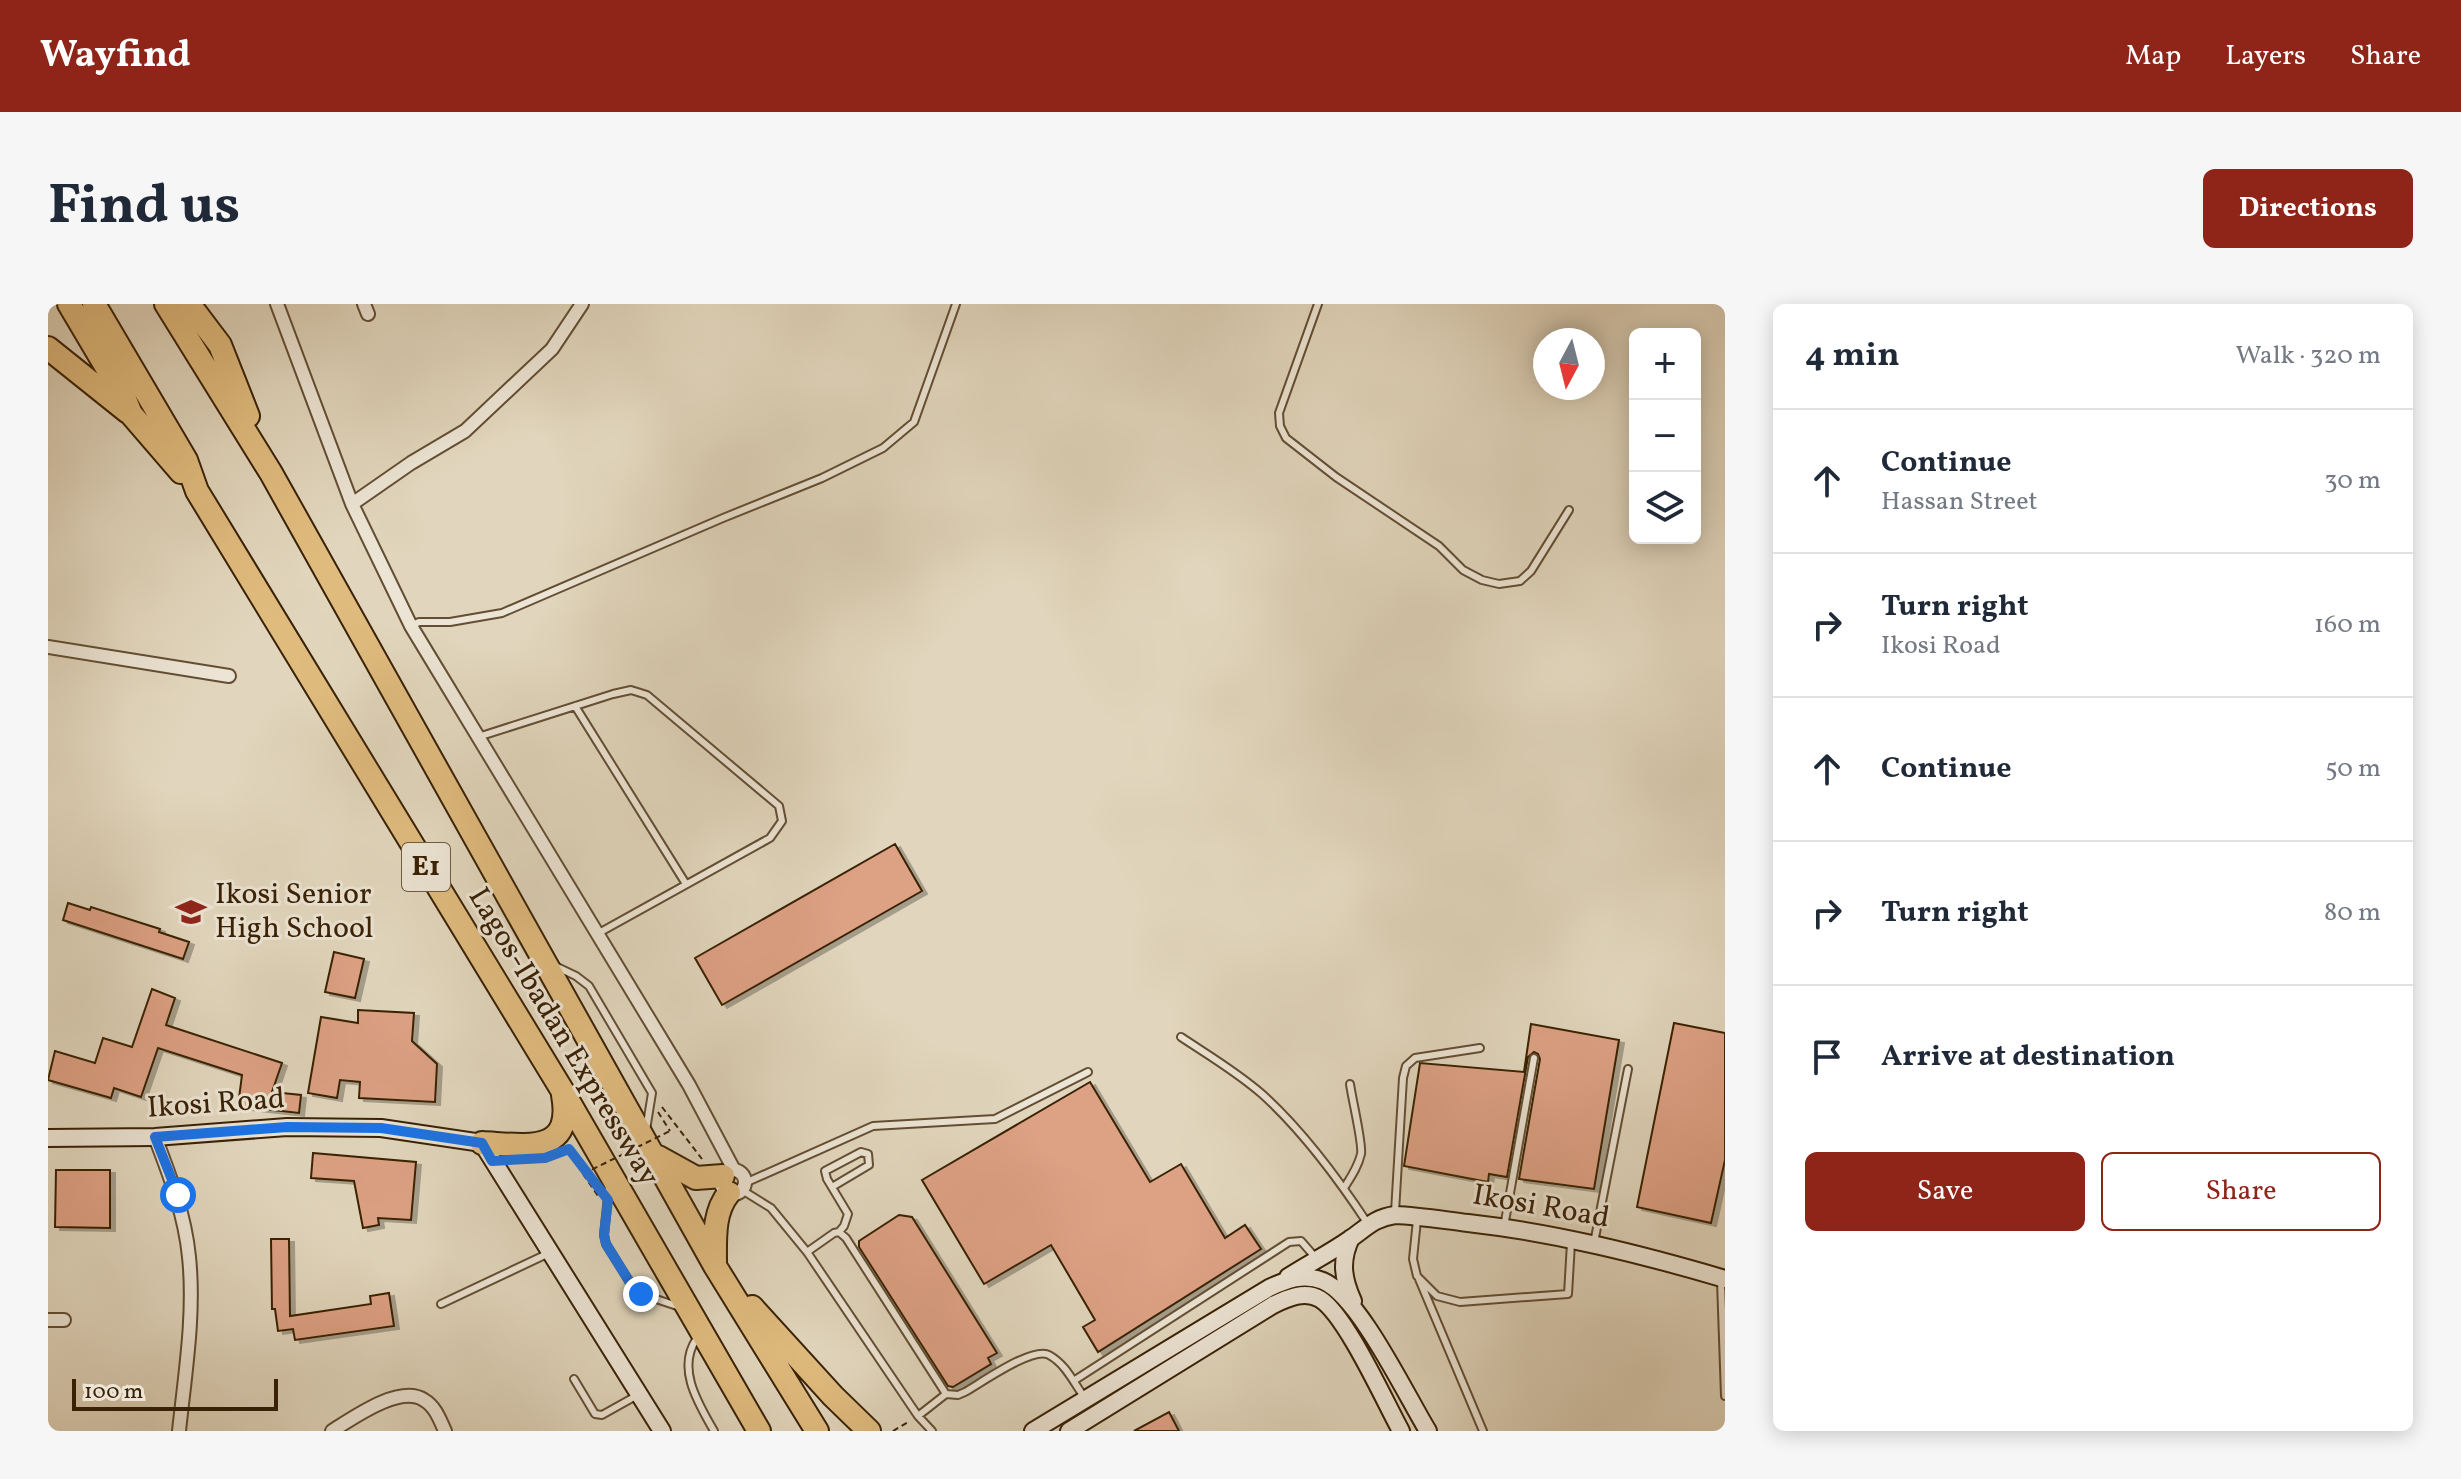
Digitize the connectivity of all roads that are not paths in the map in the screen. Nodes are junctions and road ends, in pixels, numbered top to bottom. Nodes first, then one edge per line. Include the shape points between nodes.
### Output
1 (69, 304) edge
2 (94, 304) edge
3 (166, 304) edge
4 (189, 304) edge
5 (209, 304) edge
6 (277, 304) edge
7 (582, 304) edge
8 (956, 304) edge
9 (1318, 304) edge
10 (220, 345) junction
11 (48, 348) edge
12 (131, 414) junction
13 (271, 473) junction
14 (197, 491) junction
15 (352, 504) junction
16 (1569, 510) dead end
17 (411, 626) junction
18 (48, 647) edge
19 (229, 676) dead end
20 (575, 706) junction
21 (478, 737) junction
22 (686, 884) junction
23 (597, 934) junction
24 (546, 962) junction
25 (1181, 1037) dead end
26 (1480, 1048) dead end
27 (1534, 1058) dead end
28 (1628, 1069) dead end
29 (1088, 1072) dead end
30 (1350, 1084) dead end
31 (562, 1090) junction
32 (155, 1137) junction
33 (48, 1138) edge
34 (482, 1143) junction
35 (649, 1146) junction
36 (611, 1175) junction
37 (733, 1178) junction
38 (832, 1187) junction
39 (1344, 1188) junction
40 (1395, 1215) junction
41 (1417, 1216) junction
42 (1368, 1224) junction
43 (1504, 1227) junction
44 (839, 1232) junction
45 (1351, 1238) junction
46 (1571, 1238) junction
47 (1594, 1243) junction
48 (807, 1252) junction
49 (551, 1253) junction
50 (1316, 1259) junction
51 (715, 1266) junction
52 (1343, 1272) junction
53 (1294, 1276) junction
54 (1417, 1276) junction
55 (1723, 1278) edge
56 (1336, 1289) junction
57 (1295, 1296) junction
58 (441, 1304) dead end
59 (1325, 1304) junction
60 (689, 1310) junction
61 (1359, 1314) junction
62 (48, 1320) edge
63 (64, 1320) dead end
64 (702, 1332) junction
65 (574, 1379) dead end
66 (1075, 1380) junction
67 (639, 1394) junction
68 (946, 1394) junction
69 (1725, 1396) edge
70 (1085, 1398) junction
71 (918, 1416) junction
72 (179, 1431) edge
73 (332, 1431) edge
74 (445, 1431) edge
75 (662, 1431) edge
76 (714, 1431) edge
77 (759, 1431) edge
78 (817, 1431) edge
79 (869, 1431) edge
80 (932, 1431) edge
81 (1033, 1431) edge
82 (1069, 1431) edge
83 (1401, 1431) edge
84 (1428, 1431) edge
85 (1483, 1431) edge

1 - 12 highway
2 - 14 highway, Lagos-Ibadan Expressway / E1 via 186,460
3 - 13 highway, Lagos-Ibadan Expressway / E1
4 - 10 highway
5 - 10 highway
6 - 15 street
7 - 15 street via 552,349 465,431
8 - 17 lane via 914,422 883,448 502,613
9 - 16 lane via 1279,413 1286,438 1482,580 1511,585 1520,581
10 - 13 highway
11 - 12 highway
12 - 14 highway
13 - 24 highway, Lagos-Ibadan Expressway / E1
14 - 31 highway, Lagos-Ibadan Expressway / E1
15 - 17 street
17 - 21 street
18 - 19 street
20 - 21 lane
20 - 22 lane
20 - 22 lane via 631,690 647,695 779,806 782,821 770,838
21 - 23 street
22 - 23 lane
23 - 37 street via 689,1085
24 - 35 highway, Lagos-Ibadan Expressway / E1
24 - 35 lane via 589,986 651,1096
25 - 39 lane via 1261,1093
26 - 40 lane via 1415,1058 1406,1066
27 - 43 lane
28 - 47 lane
29 - 37 lane via 995,1119 873,1126
30 - 39 lane via 1362,1144 1357,1167
31 - 34 highway via 566,1112 558,1136 529,1144
31 - 36 highway, Lagos-Ibadan Expressway / E1
32 - 33 street, Ikosi Road
32 - 34 street, Ikosi Road via 287,1127 381,1128
32 - 72 street via 178,1195 189,1257 189,1330
34 - 49 street
35 - 37 highway via 678,1171 696,1178
35 - 51 highway, Lagos-Ibadan Expressway / E1
36 - 60 highway, Lagos-Ibadan Expressway / E1
36 - 60 lane via 606,1244 634,1289
37 - 48 lane via 771,1208
37 - 51 highway via 716,1225
38 - 38 lane via 825,1171 861,1152 868,1154 869,1165
38 - 44 lane via 848,1214
39 - 42 lane
40 - 41 street, Ikosi Road
40 - 42 street, Ikosi Road
41 - 43 street, Ikosi Road
41 - 54 lane
42 - 45 street, Ikosi Road
43 - 46 street, Ikosi Road
44 - 48 lane
44 - 68 lane
45 - 50 street, Ikosi Road
45 - 52 street
46 - 47 street, Ikosi Road
46 - 54 lane via 1568,1294 1460,1302 1437,1296
47 - 55 street, Ikosi Road
48 - 71 lane
49 - 58 lane
49 - 67 street
50 - 53 street, Ikosi Road
50 - 66 lane via 1301,1241 1289,1242
51 - 78 highway, Lagos-Ibadan Expressway / E1
51 - 79 highway
52 - 56 street
52 - 61 street
53 - 56 street via 1321,1280
53 - 57 street
53 - 70 street, Ikosi Road
54 - 85 lane
55 - 69 lane
56 - 59 street
56 - 61 street
57 - 59 street via 1311,1296
57 - 82 street
59 - 83 street
60 - 64 highway, Lagos-Ibadan Expressway / E1
61 - 84 street
62 - 63 street
64 - 76 lane via 688,1357 688,1371
64 - 77 highway, Lagos-Ibadan Expressway / E1
65 - 67 lane via 595,1414
66 - 68 lane via 1041,1353 965,1392
66 - 70 lane
67 - 75 street
68 - 71 lane
70 - 81 street, Ikosi Road
71 - 80 lane
73 - 74 street via 377,1404 409,1395 433,1408

